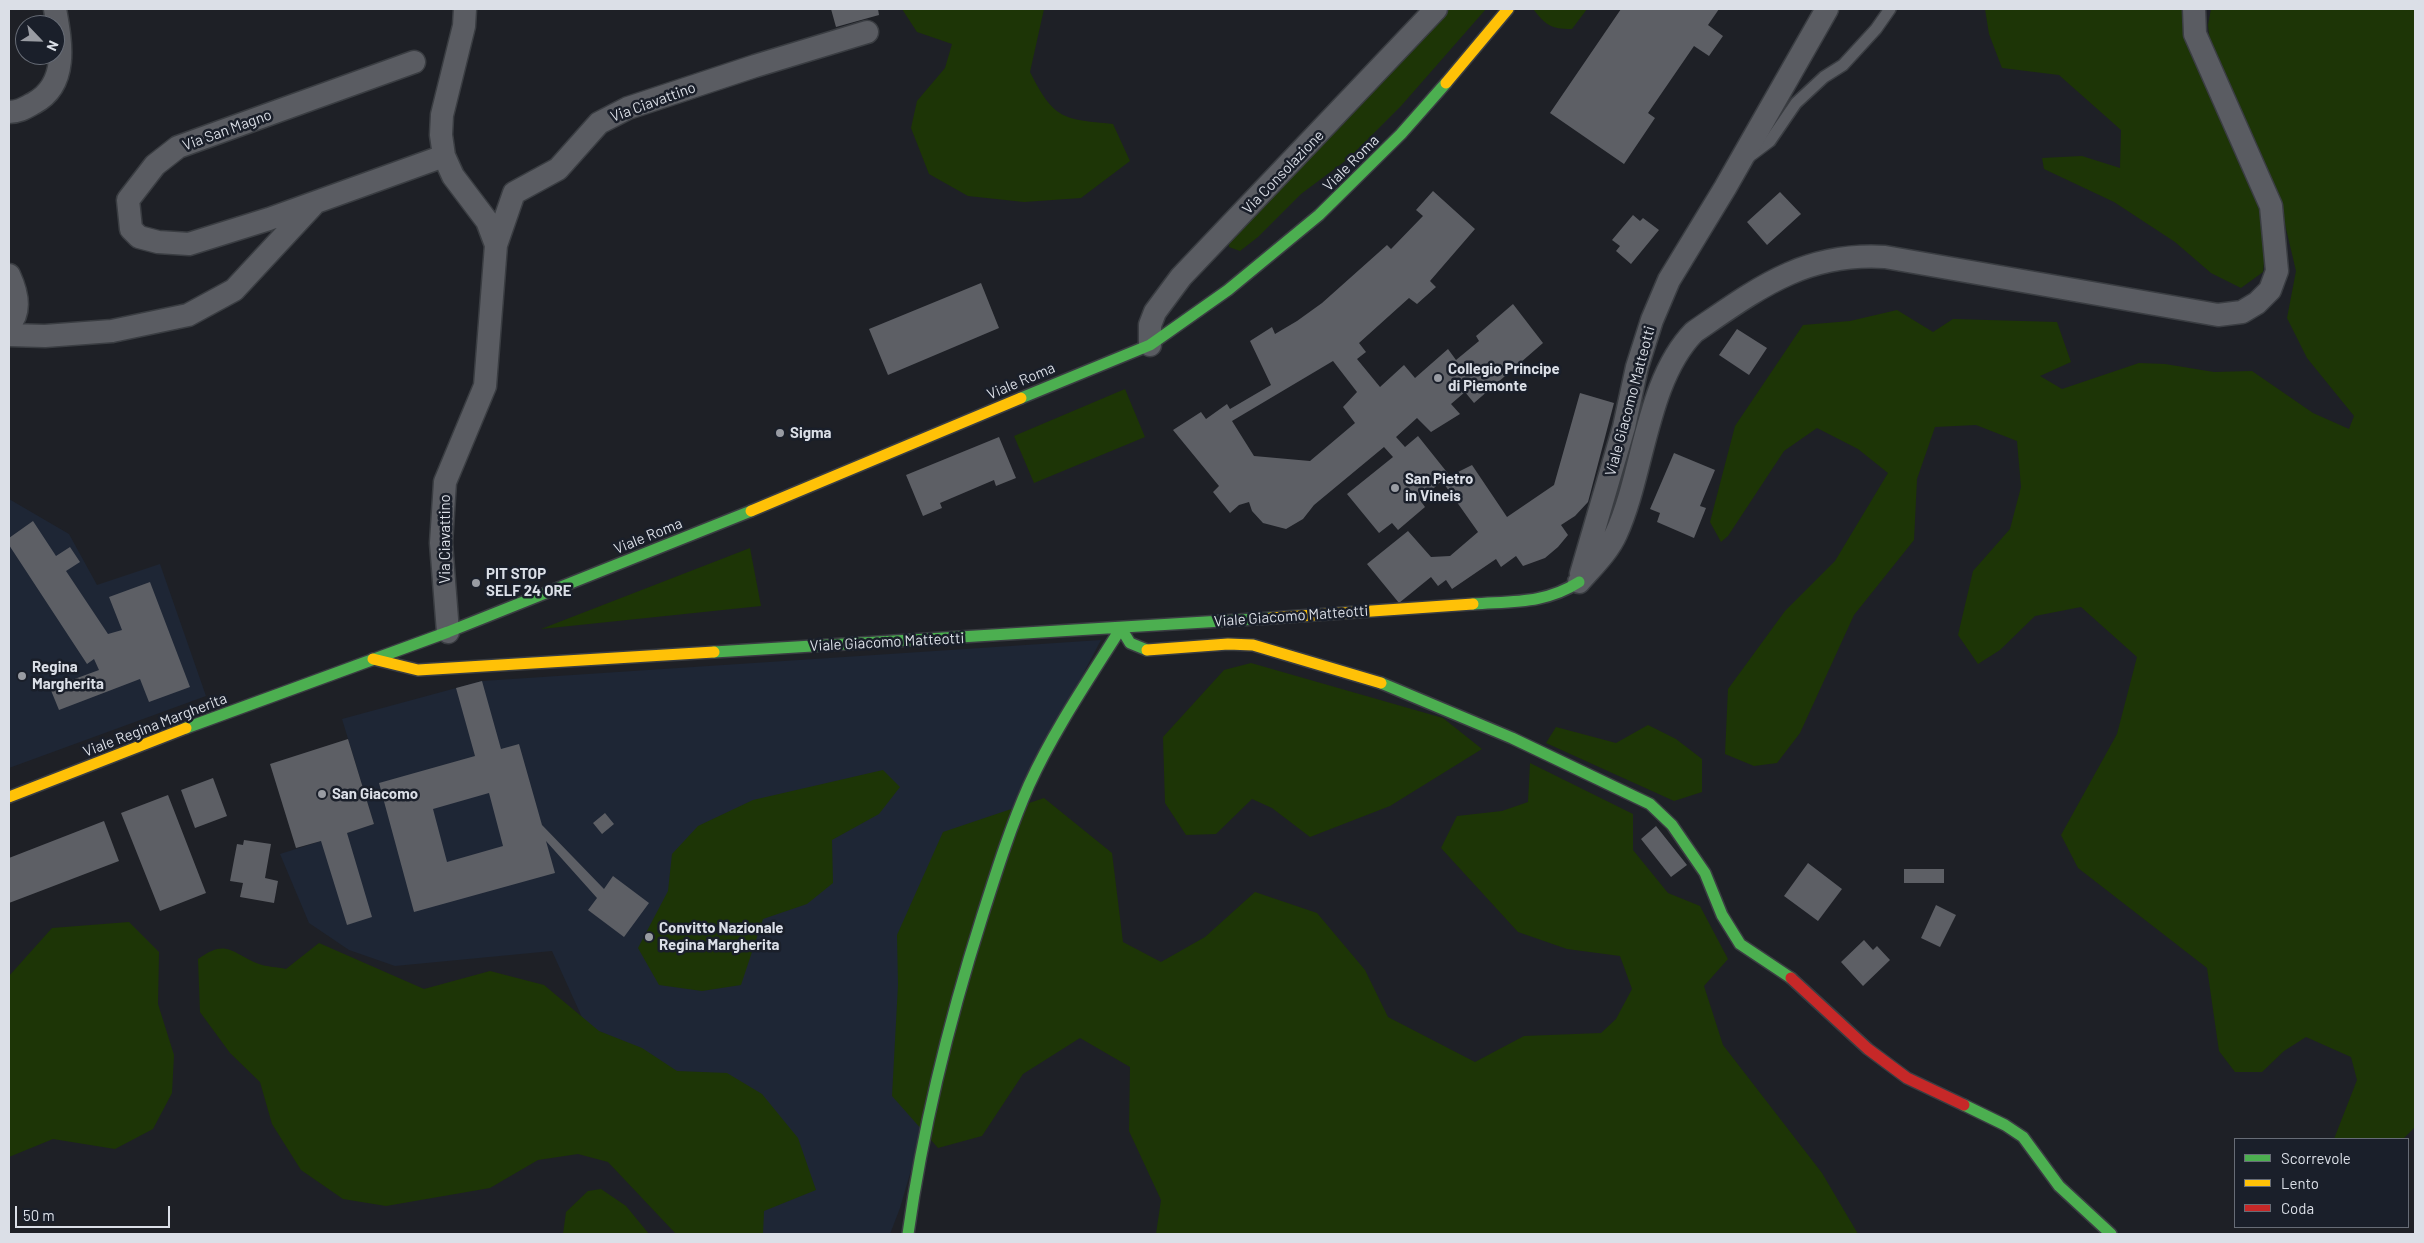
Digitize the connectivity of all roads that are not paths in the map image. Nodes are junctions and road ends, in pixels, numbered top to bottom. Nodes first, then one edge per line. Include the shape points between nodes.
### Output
1 (55, 9) edge
2 (465, 9) edge
3 (1436, 9) edge
4 (1508, 9) edge
5 (1827, 9) edge
6 (1890, 9) edge
7 (2194, 9) edge
8 (868, 32) dead end
9 (414, 62) dead end
10 (9, 112) edge
11 (444, 156) junction
12 (1739, 163) junction
13 (316, 202) junction
14 (496, 245) junction
15 (9, 275) edge
16 (9, 325) edge
17 (9, 335) edge
18 (1150, 345) junction
19 (1579, 582) junction
20 (1121, 628) junction
21 (448, 632) junction
22 (373, 659) junction
23 (9, 797) edge
24 (908, 1234) edge
25 (2111, 1234) edge

1 - 10 street via 62,43 58,79 45,97 19,112
2 - 11 street, Via Ciavattino via 464,26 442,115
3 - 18 street, Via Consolazione via 1180,277 1153,318
4 - 18 street, Viale Roma via 1401,134 1319,215 1228,290
5 - 12 street, Viale Giacomo Matteotti
6 - 12 lane via 1843,65 1824,77 1796,103 1770,141
7 - 19 street via 2195,34 2271,206 2277,271 2270,290 2257,303 2242,312 2218,315 1884,257 1861,256 1818,262 1766,284 1694,332 1685,342 1660,393 1644,439 1631,495 1616,534 1607,550
8 - 14 street, Via Ciavattino via 646,102 598,123 558,169 514,193
9 - 13 street, Via San Magno via 178,147 155,165 128,200 131,229 140,237 189,244
11 - 13 street, Via San Magno
11 - 14 street, Via Ciavattino via 453,176 487,221
12 - 19 street, Viale Giacomo Matteotti via 1669,280 1652,320 1636,367 1624,427
13 - 17 street, Via San Magno via 234,290 188,315 112,331
14 - 21 street, Via Ciavattino via 485,386 445,482 442,543
15 - 16 street via 18,298 13,321
18 - 21 street, Viale Roma via 702,531
19 - 20 street, Viale Giacomo Matteotti via 1562,593 1538,599
20 - 22 street, Viale Giacomo Matteotti via 418,670
20 - 24 street via 1038,767 1011,828 974,941 935,1079
20 - 25 street via 1130,643 1144,650 1253,645 1366,677 1512,738 1650,804 1672,826 1705,873 1722,914 1740,944 1785,973 1868,1049 1907,1078 2023,1137 2059,1186
21 - 22 street, Viale Roma
22 - 23 street, Viale Regina Margherita

